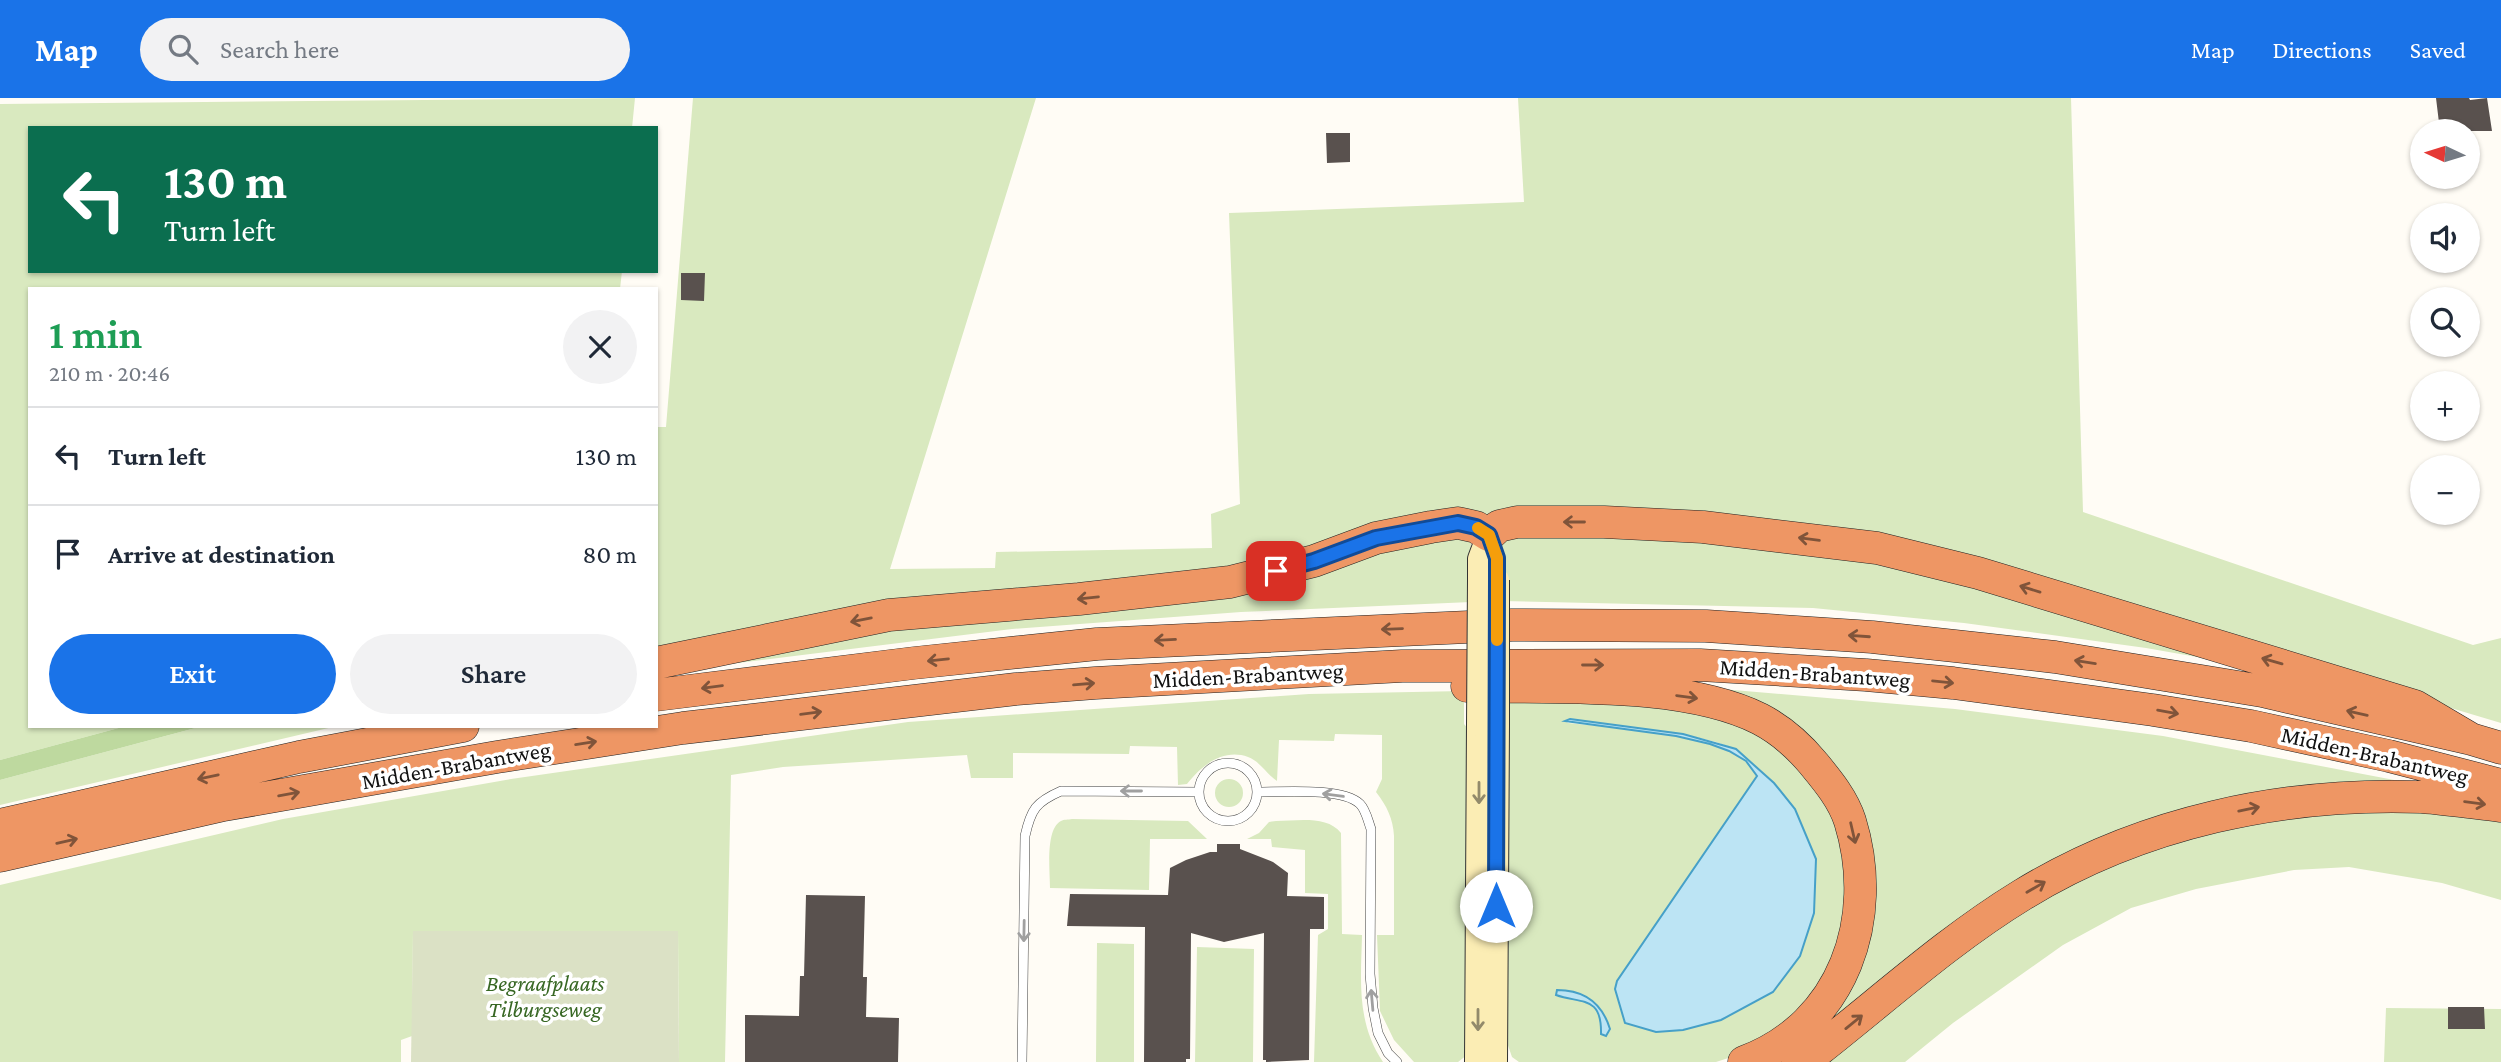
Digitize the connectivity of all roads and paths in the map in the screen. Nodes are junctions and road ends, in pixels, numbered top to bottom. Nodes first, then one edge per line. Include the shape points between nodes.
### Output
1 (1489, 535) junction
2 (658, 663) edge
3 (1402, 666) junction
4 (658, 695) edge
5 (1488, 724) junction
6 (391, 728) edge
7 (452, 728) edge
8 (2471, 739) junction
9 (2501, 748) edge
10 (299, 757) junction
11 (2501, 785) edge
12 (1199, 792) junction
13 (1257, 792) junction
14 (2501, 806) edge
15 (0, 825) edge
16 (0, 856) edge
17 (1022, 1062) edge
18 (1397, 1062) edge
19 (1477, 1062) edge
20 (1495, 1062) edge
21 (1744, 1062) edge
22 (1798, 1062) edge

1 -> 2 highway via 1458,523 1431,527 1376,538 1314,561 1230,582 889,615
1 - 5 main road, bridge via 1497,558 1488,580
8 -> 1 highway via 2415,706 1978,573 1877,548 1703,527 1604,522 1517,522 1499,526
3 -> 11 highway, Midden-Brabantweg via 1700,665 1954,683 2251,726
16 -> 3 highway, Midden-Brabantweg via 224,805 683,728 1042,687
3 -> 21 highway via 1467,686 1624,691 1702,699 1760,719 1786,736 1830,783 1849,819 1857,854 1861,891 1858,929 1834,989 1810,1020 1761,1056
8 -> 4 highway, Midden-Brabantweg via 2262,691 2055,657 1872,636 1706,626 1513,625 1097,644
5 -> 19 main road
5 - 20 main road
6 - 10 highway
7 - 10 highway, Midden-Brabantweg
8 - 9 highway, Midden-Brabantweg
10 -> 15 highway, Midden-Brabantweg
12 - 13 lane via 1205,775 1228,763 1245,768
12 - 13 lane via 1211,816 1228,821 1245,816
12 -> 17 lane via 1061,791 1042,799 1029,817
18 -> 13 lane via 1378,1033 1373,1008 1371,829 1363,808 1349,798 1331,794
22 -> 14 highway via 2020,896 2126,843 2228,813 2294,802 2381,796

